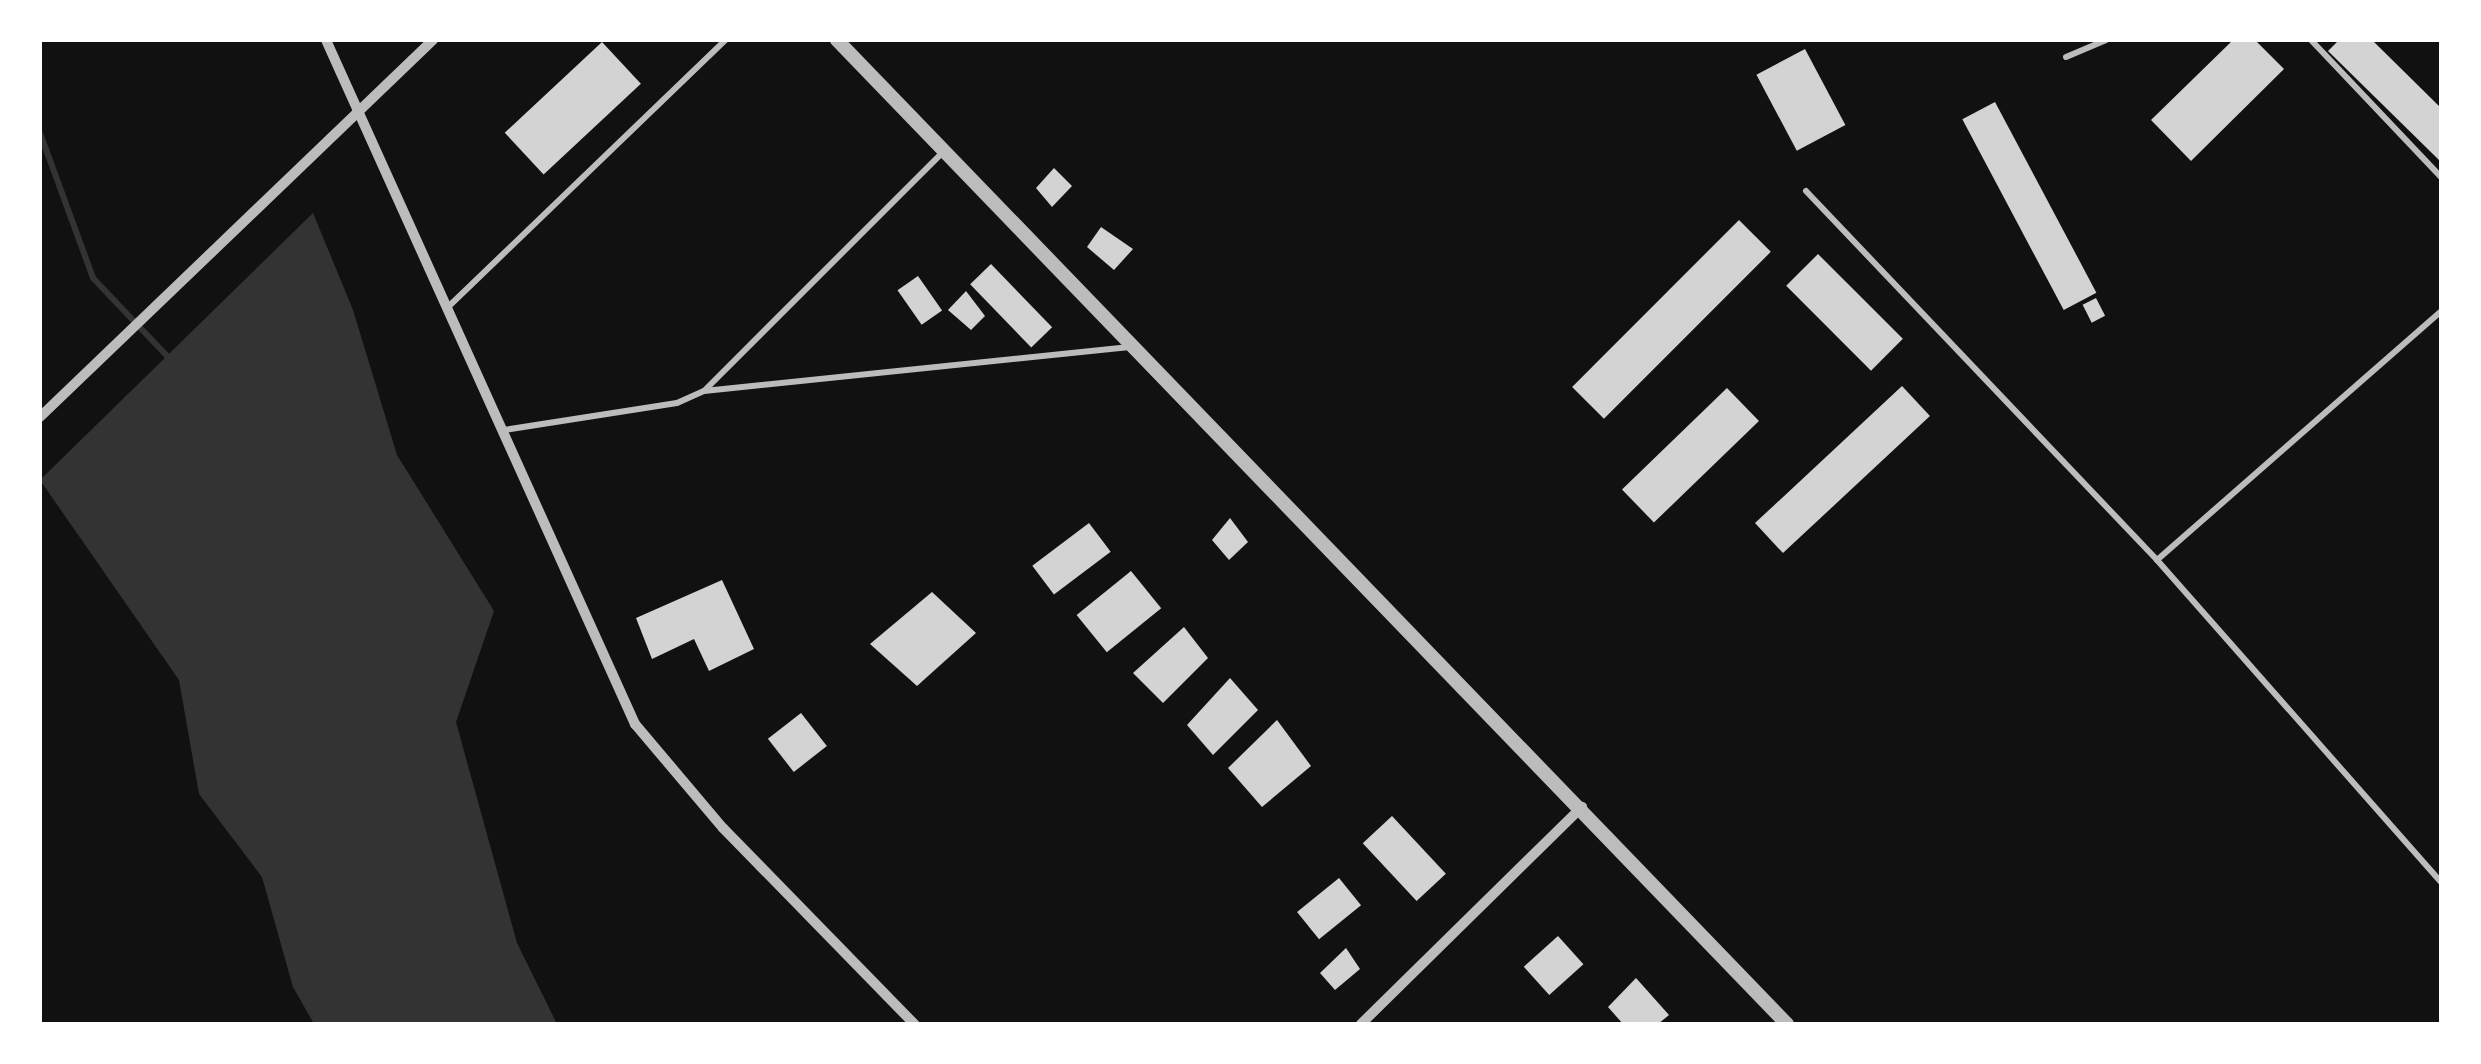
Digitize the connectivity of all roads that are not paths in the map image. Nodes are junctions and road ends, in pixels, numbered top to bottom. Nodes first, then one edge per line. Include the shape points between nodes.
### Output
1 (326, 40) edge
2 (434, 40) edge
3 (726, 40) edge
4 (838, 40) edge
5 (2106, 40) edge
6 (2311, 40) edge
7 (2066, 58) dead end
8 (358, 115) junction
9 (942, 153) junction
10 (2441, 176) edge
11 (1806, 190) dead end
12 (446, 309) junction
13 (2441, 311) edge
14 (1132, 347) junction
15 (704, 391) junction
16 (40, 417) edge
17 (504, 430) junction
18 (2156, 560) junction
19 (1582, 807) junction
20 (2441, 882) edge
21 (914, 1024) edge
22 (1361, 1024) edge
23 (1788, 1024) edge

1 - 8 street
2 - 8 street
3 - 12 lane
4 - 9 street
5 - 7 lane
6 - 10 lane
8 - 12 street
8 - 16 street
9 - 14 street
9 - 15 lane
11 - 18 lane
12 - 17 street
13 - 18 lane
14 - 15 lane
14 - 19 street
15 - 17 lane via 677,403
17 - 21 street via 634,724 723,828
18 - 20 lane
19 - 22 street
19 - 23 street

